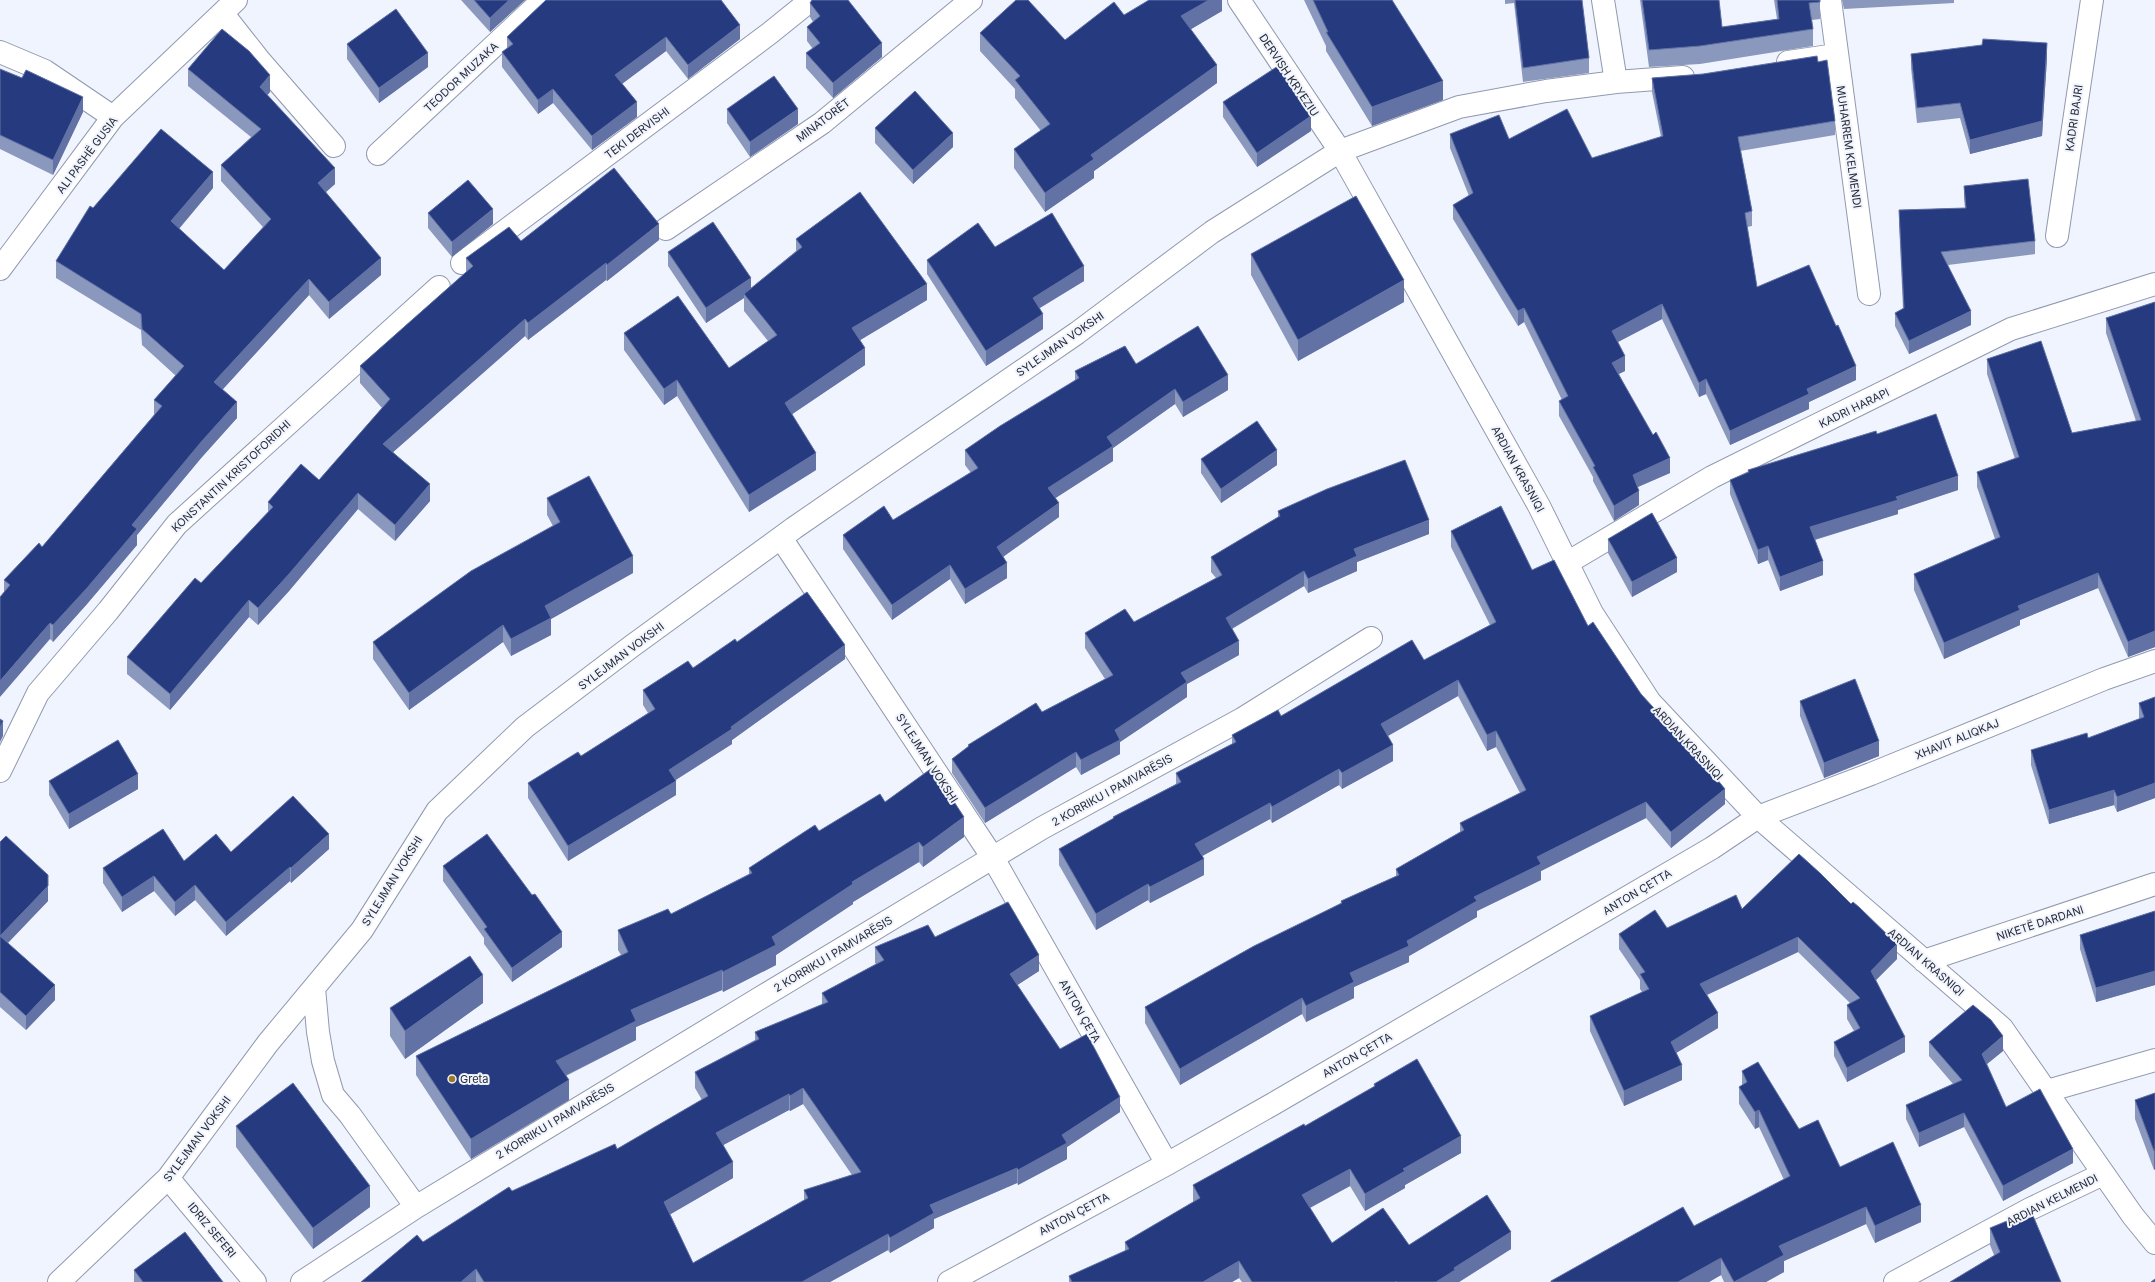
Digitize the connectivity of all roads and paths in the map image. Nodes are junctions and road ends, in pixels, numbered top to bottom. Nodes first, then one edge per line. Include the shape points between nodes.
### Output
1 (543, 0) edge
2 (811, 0) edge
3 (971, 0) edge
4 (1239, 0) edge
5 (1603, 0) edge
6 (1830, 0) edge
7 (2092, 0) edge
8 (230, 7) edge
9 (0, 52) edge
10 (1836, 55) junction
11 (1768, 65) edge
12 (1700, 76) edge
13 (1616, 82) junction
14 (113, 117) junction
15 (334, 146) dead end
16 (1340, 151) junction
17 (378, 154) dead end
18 (666, 229) dead end
19 (2057, 236) dead end
20 (462, 263) dead end
21 (0, 269) edge
22 (2155, 284) edge
23 (439, 287) dead end
24 (1869, 294) dead end
25 (781, 538) junction
26 (1568, 563) junction
27 (1371, 638) dead end
28 (2155, 661) edge
29 (0, 771) edge
30 (1758, 817) junction
31 (993, 858) junction
32 (2155, 884) edge
33 (1924, 961) junction
34 (314, 988) junction
35 (2155, 1060) edge
36 (2047, 1091) junction
37 (1167, 1164) junction
38 (2103, 1174) junction
39 (168, 1178) junction
40 (416, 1207) junction
41 (2155, 1243) edge
42 (60, 1282) edge
43 (255, 1282) edge
44 (302, 1282) edge
45 (949, 1282) edge
46 (1895, 1282) edge

1 - 17 street, TEODOR MUZAKA
2 - 20 street, TEKI DERVISHI
3 - 18 street, MINATORËT via 822,123
4 - 16 street, DERVISH KRYEZIU
5 - 13 street
6 - 10 street, MUHARREM KELMENDI
7 - 19 street, KADRI BAJRI
8 - 14 street, ALI PASHË GUSIA
8 - 15 street via 260,61
9 - 14 street via 45,71
10 - 11 street
10 - 24 street, MUHARREM KELMENDI
12 - 13 street, SYLEJMAN VOKSHI
13 - 16 street, SYLEJMAN VOKSHI via 1546,91 1460,107
14 - 21 street, ALI PASHË GUSIA
16 - 25 street, SYLEJMAN VOKSHI via 1212,232 1077,333
16 - 26 street, ARDIAN KRASNIQI
22 - 26 street, KADRI HARAPI via 2011,329 1712,477
23 - 29 street, KONSTANTIN KRISTOFORIDHI via 177,524 38,693
25 - 31 street, SYLEJMAN VOKSHI
25 - 34 street, SYLEJMAN VOKSHI via 526,727 437,811 362,930
26 - 30 street, ARDIAN KRASNIQI via 1592,612 1650,702
27 - 31 street, 2 KORRIKU I PAMVARËSIS via 1242,719 1042,828
28 - 30 street, XHAVIT ALIQKAJ
30 - 33 street, ARDIAN KRASNIQI
30 - 37 street, ANTON ÇETTA via 1712,848
31 - 37 street, ANTON ÇETA
31 - 40 street, 2 KORRIKU I PAMVARËSIS
32 - 33 street, NIKETË DARDANI
33 - 36 street, ARDIAN KRASNIQI via 2002,1028
34 - 39 street, SYLEJMAN VOKSHI via 268,1043
34 - 40 street via 323,1061 333,1095
35 - 36 street
36 - 38 street, ARDIAN KRASNIQI
37 - 45 street, ANTON ÇETTA
38 - 41 street, ARDIAN KRASNIQI
38 - 46 street, ARDIAN KELMENDI
39 - 42 street, SYLEJMAN VOKSHI
39 - 43 street, IDRIZ SEFERI
40 - 44 street, 2 KORRIKU I PAMVARËSIS

